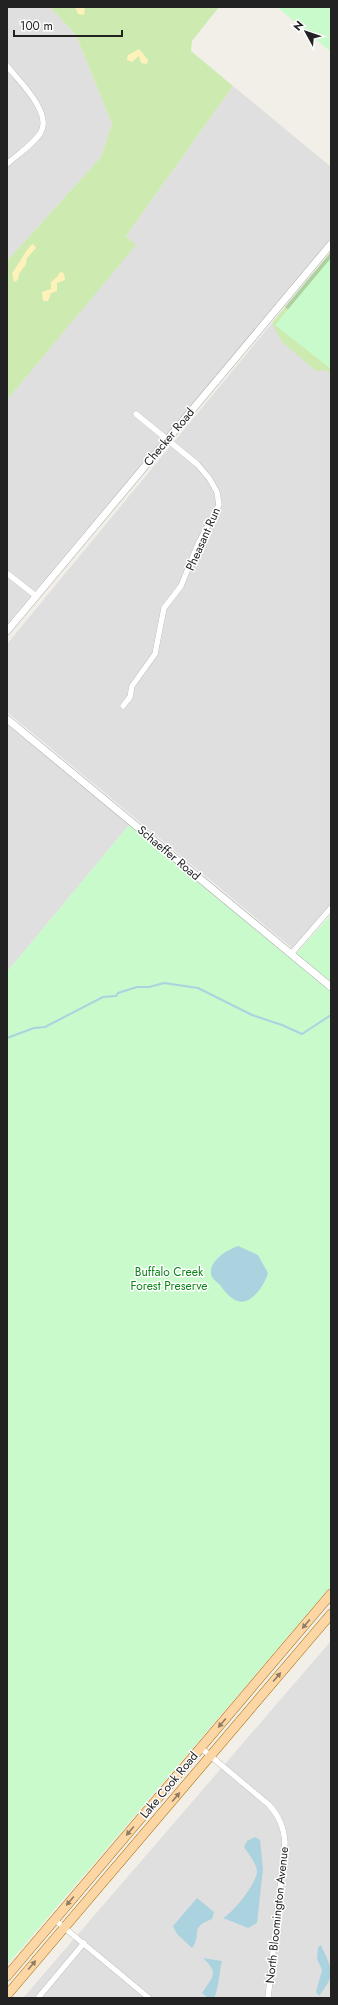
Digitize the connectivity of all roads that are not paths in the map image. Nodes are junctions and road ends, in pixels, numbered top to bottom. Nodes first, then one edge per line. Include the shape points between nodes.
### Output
1 (7, 66) edge
2 (7, 164) edge
3 (331, 244) edge
4 (136, 414) dead end
5 (167, 440) junction
6 (8, 574) edge
7 (36, 596) junction
8 (7, 632) edge
9 (123, 706) dead end
10 (7, 719) edge
11 (331, 908) edge
12 (291, 954) junction
13 (331, 987) edge
14 (331, 1594) edge
15 (331, 1614) edge
16 (201, 1748) junction
17 (210, 1756) junction
18 (55, 1920) junction
19 (64, 1927) junction
20 (84, 1943) junction
21 (7, 1976) edge
22 (7, 1995) edge
23 (147, 1997) edge
24 (38, 1998) edge
25 (268, 1998) edge

1 - 2 street via 36,102 44,120 41,132 36,138
3 - 5 street, Checker Road
4 - 5 street, Pheasant Run
5 - 7 street, Checker Road
5 - 9 street, Pheasant Run via 197,464 209,478 217,492 219,505 198,544 181,586 164,608 155,654 132,686 130,698
6 - 7 street
7 - 8 street, Checker Road
10 - 12 street, Schaeffer Road
11 - 12 street
12 - 13 street, Schaeffer Road
14 -> 16 main road, Lake Cook Road
17 -> 15 main road, Lake Cook Road
16 - 17 street, North Bloomington Avenue
16 -> 18 main road, Lake Cook Road
19 -> 17 main road, Lake Cook Road
17 - 25 street, North Bloomington Avenue via 276,1812 285,1835
18 - 19 street
18 - 21 main road, Lake Cook Road
19 - 20 street
22 -> 19 main road, Lake Cook Road
20 - 23 street
20 - 24 street

